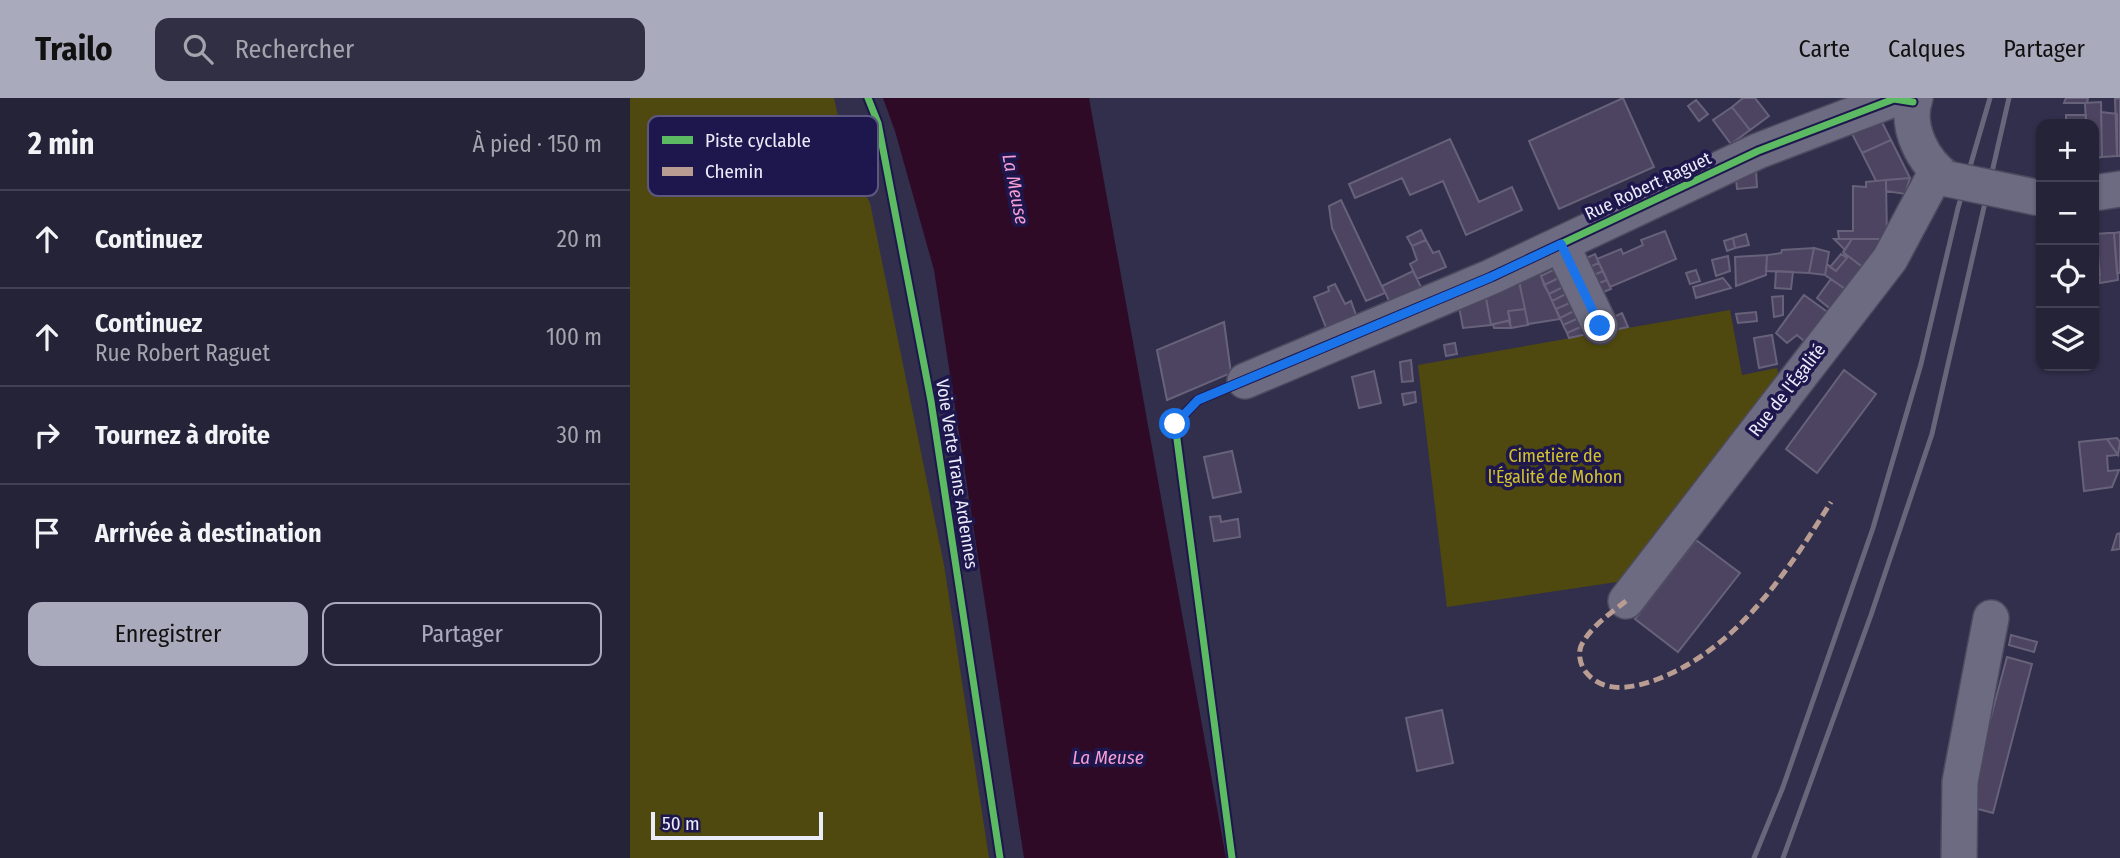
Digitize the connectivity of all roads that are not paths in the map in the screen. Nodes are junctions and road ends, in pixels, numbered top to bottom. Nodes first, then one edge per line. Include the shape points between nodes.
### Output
1 (1914, 100) edge
2 (1942, 175) junction
3 (2120, 189) edge
4 (2099, 192) edge
5 (2036, 197) edge
6 (1561, 244) junction
7 (1600, 326) dead end
8 (1245, 381) dead end
9 (1626, 601) dead end
10 (1991, 618) dead end
11 (1959, 858) edge

1 - 2 street via 1910,116 1917,139
1 - 6 street, Rue Robert Raguet via 1894,99 1758,152
2 - 5 street, bridge
2 - 9 street, Rue de l'Égalité via 1890,259
3 - 4 street
6 - 7 street
6 - 8 street, Rue Robert Raguet
10 - 11 street via 1960,782

